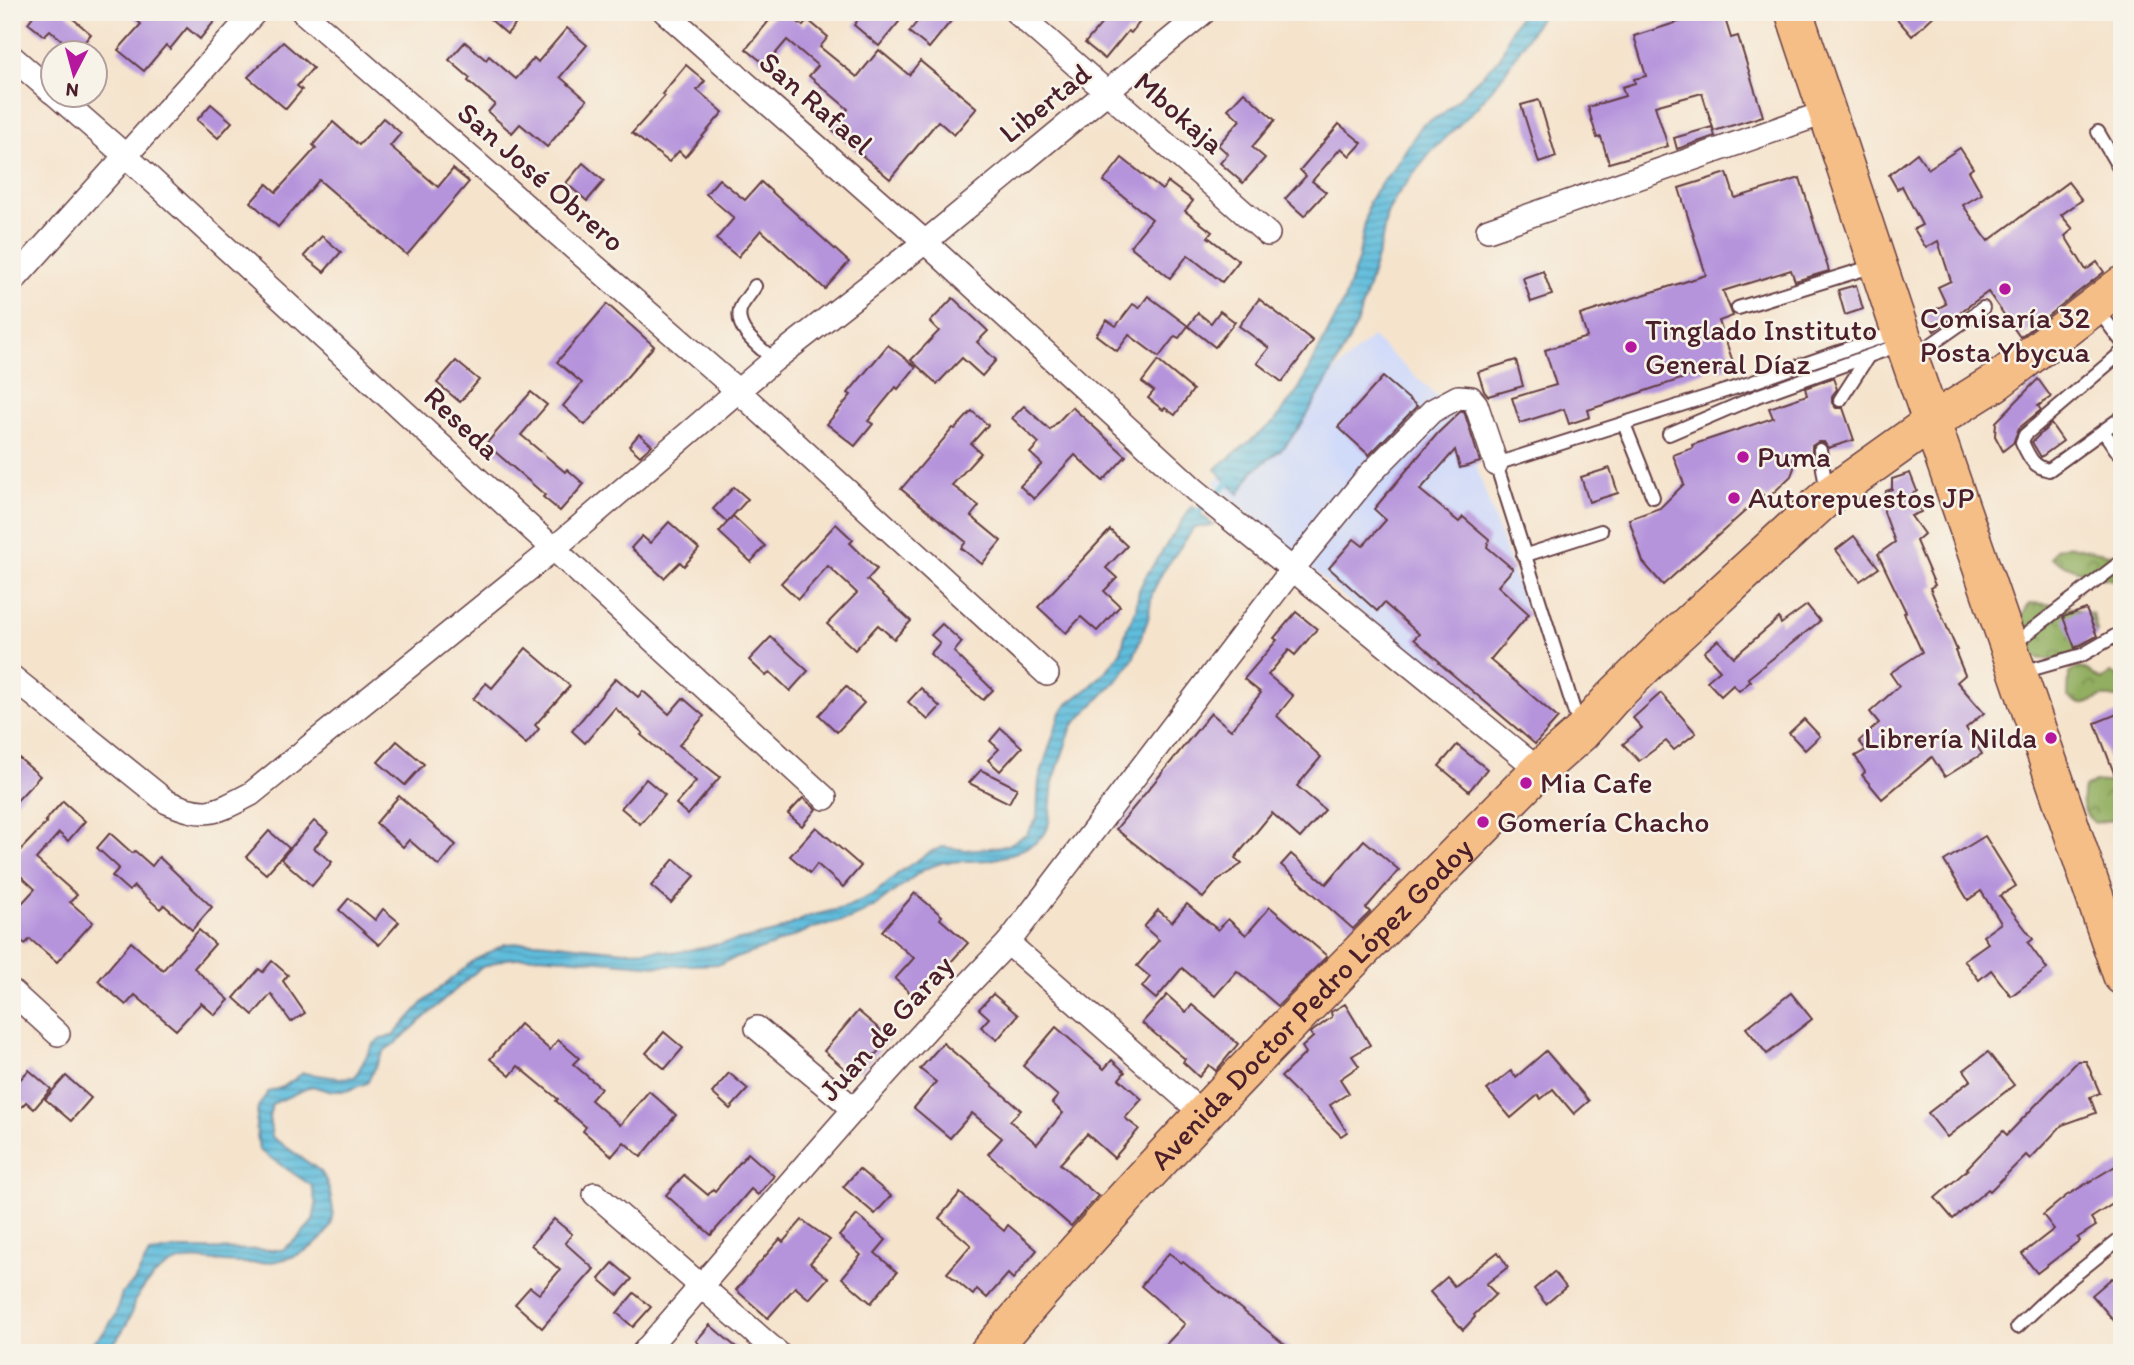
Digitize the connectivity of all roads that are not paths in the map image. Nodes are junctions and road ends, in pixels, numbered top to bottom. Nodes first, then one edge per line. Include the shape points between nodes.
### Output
1 (255, 12) edge
2 (303, 12) edge
3 (665, 12) edge
4 (1016, 12) edge
5 (1203, 12) edge
6 (1794, 12) edge
7 (12, 57) edge
8 (38, 79) edge
9 (1107, 92) junction
10 (71, 108) edge
11 (1827, 112) junction
12 (2098, 132) dead end
13 (127, 157) junction
14 (2122, 173) edge
15 (1488, 230) dead end
16 (1268, 234) dead end
17 (925, 242) junction
18 (1878, 264) junction
19 (12, 282) edge
20 (755, 286) dead end
21 (2108, 296) edge
22 (1738, 308) dead end
23 (1983, 308) dead end
24 (2122, 342) edge
25 (1906, 344) junction
26 (2122, 352) edge
27 (1867, 358) junction
28 (774, 360) junction
29 (737, 390) junction
30 (1840, 400) dead end
31 (2122, 417) edge
32 (1932, 422) junction
33 (1624, 424) junction
34 (2103, 431) junction
35 (1669, 434) dead end
36 (1820, 450) dead end
37 (2122, 458) edge
38 (1496, 464) junction
39 (1653, 497) dead end
40 (1827, 497) junction
41 (1601, 531) dead end
42 (553, 549) junction
43 (1523, 555) junction
44 (2122, 561) edge
45 (1291, 571) junction
46 (2122, 632) edge
47 (2014, 660) junction
48 (1047, 674) dead end
49 (12, 677) edge
50 (1581, 733) junction
51 (1539, 771) junction
52 (825, 798) dead end
53 (1008, 943) junction
54 (2122, 976) edge
55 (12, 992) edge
56 (757, 1028) dead end
57 (58, 1034) dead end
58 (854, 1109) junction
59 (1203, 1114) junction
60 (595, 1194) dead end
61 (2122, 1237) edge
62 (701, 1286) junction
63 (2017, 1327) dead end
64 (643, 1353) edge
65 (778, 1353) edge
66 (988, 1353) edge

1 - 13 street
2 - 29 street, San José Obrero
3 - 17 street, San Rafael
4 - 9 street, Mbokaja
5 - 9 street, Libertad
6 - 11 main road
7 - 8 street, Reseda
9 - 16 street, Mbokaja
9 - 17 street, Libertad
10 - 13 street, Reseda
11 - 15 street
11 - 18 main road
12 - 14 lane
13 - 19 street
13 - 42 street, Reseda
17 - 28 street, Libertad
17 - 45 street, San Rafael via 1195,490
18 - 22 lane
18 - 25 main road
20 - 28 lane via 740,308 739,321
21 - 24 lane
21 - 32 main road, Avenida Doctor Pedro López Godoy via 1996,382
23 - 25 lane
25 - 27 lane
25 - 32 main road
25 - 33 lane
26 - 34 lane via 2022,442 2033,463 2049,470
27 - 30 lane
27 - 35 lane via 1760,395
28 - 29 street, Libertad
29 - 42 street, Libertad
29 - 48 street, San José Obrero
31 - 34 lane
32 - 40 main road, Avenida Doctor Pedro López Godoy
32 - 47 main road
33 - 38 lane
33 - 39 lane
34 - 37 lane
36 - 40 lane
38 - 43 lane
38 - 45 street, Juan de Garay via 1476,404 1471,398 1458,397 1432,411 1369,475
40 - 50 main road, Avenida Doctor Pedro López Godoy via 1671,640
41 - 43 lane
42 - 49 street, Libertad via 251,794 218,811 191,812 167,802
42 - 52 street, Reseda
43 - 50 lane
44 - 47 lane
45 - 51 street, San Rafael
45 - 53 street, Juan de Garay
46 - 47 lane via 2082,655
47 - 54 main road
50 - 51 main road, Avenida Doctor Pedro López Godoy
51 - 59 main road, Avenida Doctor Pedro López Godoy
53 - 58 street, Juan de Garay
53 - 59 street
55 - 57 street
56 - 58 street
58 - 62 street, Juan de Garay
59 - 66 main road, Avenida Doctor Pedro López Godoy
60 - 62 street
61 - 63 lane
62 - 64 street, Juan de Garay
62 - 65 street

